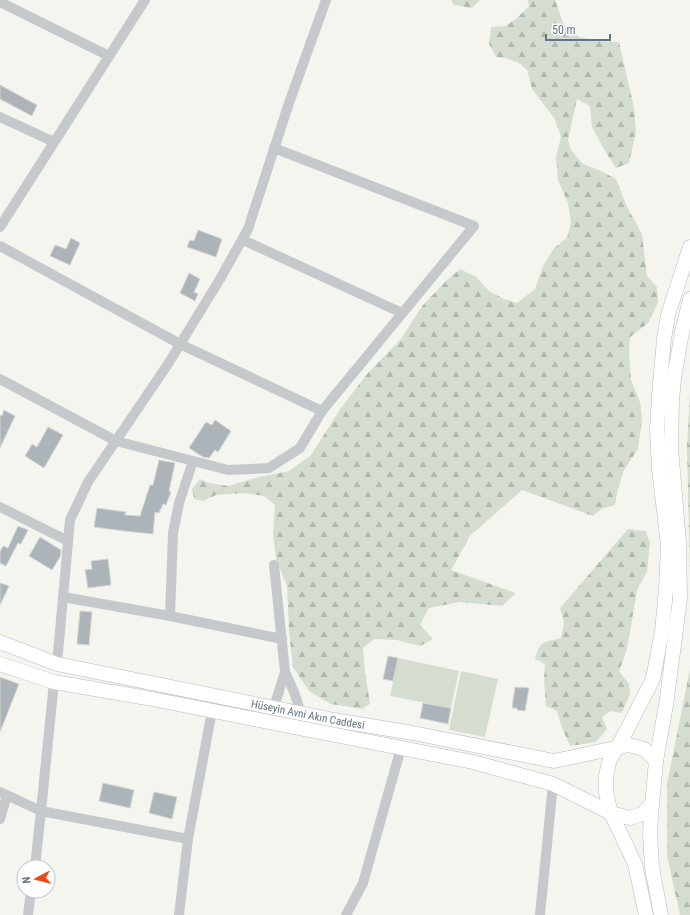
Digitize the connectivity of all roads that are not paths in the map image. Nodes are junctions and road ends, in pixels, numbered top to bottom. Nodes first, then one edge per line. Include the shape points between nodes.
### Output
1 (145, 0) edge
2 (326, 0) edge
3 (0, 2) edge
4 (109, 56) junction
5 (0, 118) edge
6 (54, 142) junction
7 (274, 148) junction
8 (0, 227) edge
9 (242, 240) junction
10 (0, 246) edge
11 (690, 246) edge
12 (690, 299) edge
13 (402, 313) junction
14 (180, 344) junction
15 (0, 379) edge
16 (322, 411) junction
17 (116, 441) junction
18 (193, 461) junction
19 (0, 507) edge
20 (68, 540) junction
21 (274, 565) dead end
22 (63, 597) junction
23 (170, 616) junction
24 (282, 639) junction
25 (0, 642) edge
26 (0, 664) edge
27 (57, 664) junction
28 (285, 672) junction
29 (54, 682) junction
30 (274, 707) junction
31 (212, 711) junction
32 (301, 713) junction
33 (618, 747) junction
34 (401, 748) junction
35 (656, 761) junction
36 (553, 784) junction
37 (4, 793) edge
38 (652, 804) junction
39 (41, 811) junction
40 (611, 814) junction
41 (0, 819) edge
42 (188, 839) junction
43 (36, 859) edge
44 (30, 899) edge
45 (28, 915) edge
46 (179, 915) edge
47 (346, 915) edge
48 (540, 915) edge
49 (646, 915) edge
50 (661, 915) edge

1 - 4 street
2 - 7 street
3 - 4 street
4 - 6 street
5 - 6 street
6 - 8 street
7 - 9 street via 248,230
7 - 13 street via 474,226
9 - 13 street
9 - 14 street
10 - 14 street
11 - 33 main road via 668,315 659,388 658,462 668,545 662,631 653,678
12 - 35 main road via 682,332 672,401 671,448 679,542 680,599
13 - 16 street
14 - 16 street
14 - 17 street
15 - 17 street
16 - 18 street via 300,448 269,468 228,470
17 - 18 street
17 - 20 street via 82,494 70,520
18 - 23 street via 179,503 173,533
19 - 20 street
20 - 22 street
21 - 24 street
22 - 23 street
22 - 27 street
23 - 24 street
24 - 28 street
25 - 27 main road, Hüseyin Avni Akın Caddesi
26 - 29 main road, Hüseyin Avni Akın Caddesi
27 - 30 main road, Hüseyin Avni Akın Caddesi
28 - 30 street
28 - 32 street
29 - 31 main road, Hüseyin Avni Akın Caddesi
29 - 39 street
30 - 32 main road, Hüseyin Avni Akın Caddesi
31 - 34 main road, Hüseyin Avni Akın Caddesi
31 - 42 street
32 - 33 main road, Hüseyin Avni Akın Caddesi via 554,761
33 - 35 main road via 630,745 644,749
33 - 40 main road via 610,759 606,775 606,793
34 - 36 main road, Hüseyin Avni Akın Caddesi via 473,762
34 - 47 street via 363,883
35 - 38 main road
36 - 40 main road, Hüseyin Avni Akın Caddesi
36 - 48 street
37 - 39 street
37 - 41 street
38 - 40 main road via 642,814 630,818
38 - 50 main road via 652,867
39 - 42 street
39 - 43 street
40 - 49 main road via 635,864
42 - 46 street
44 - 45 street

